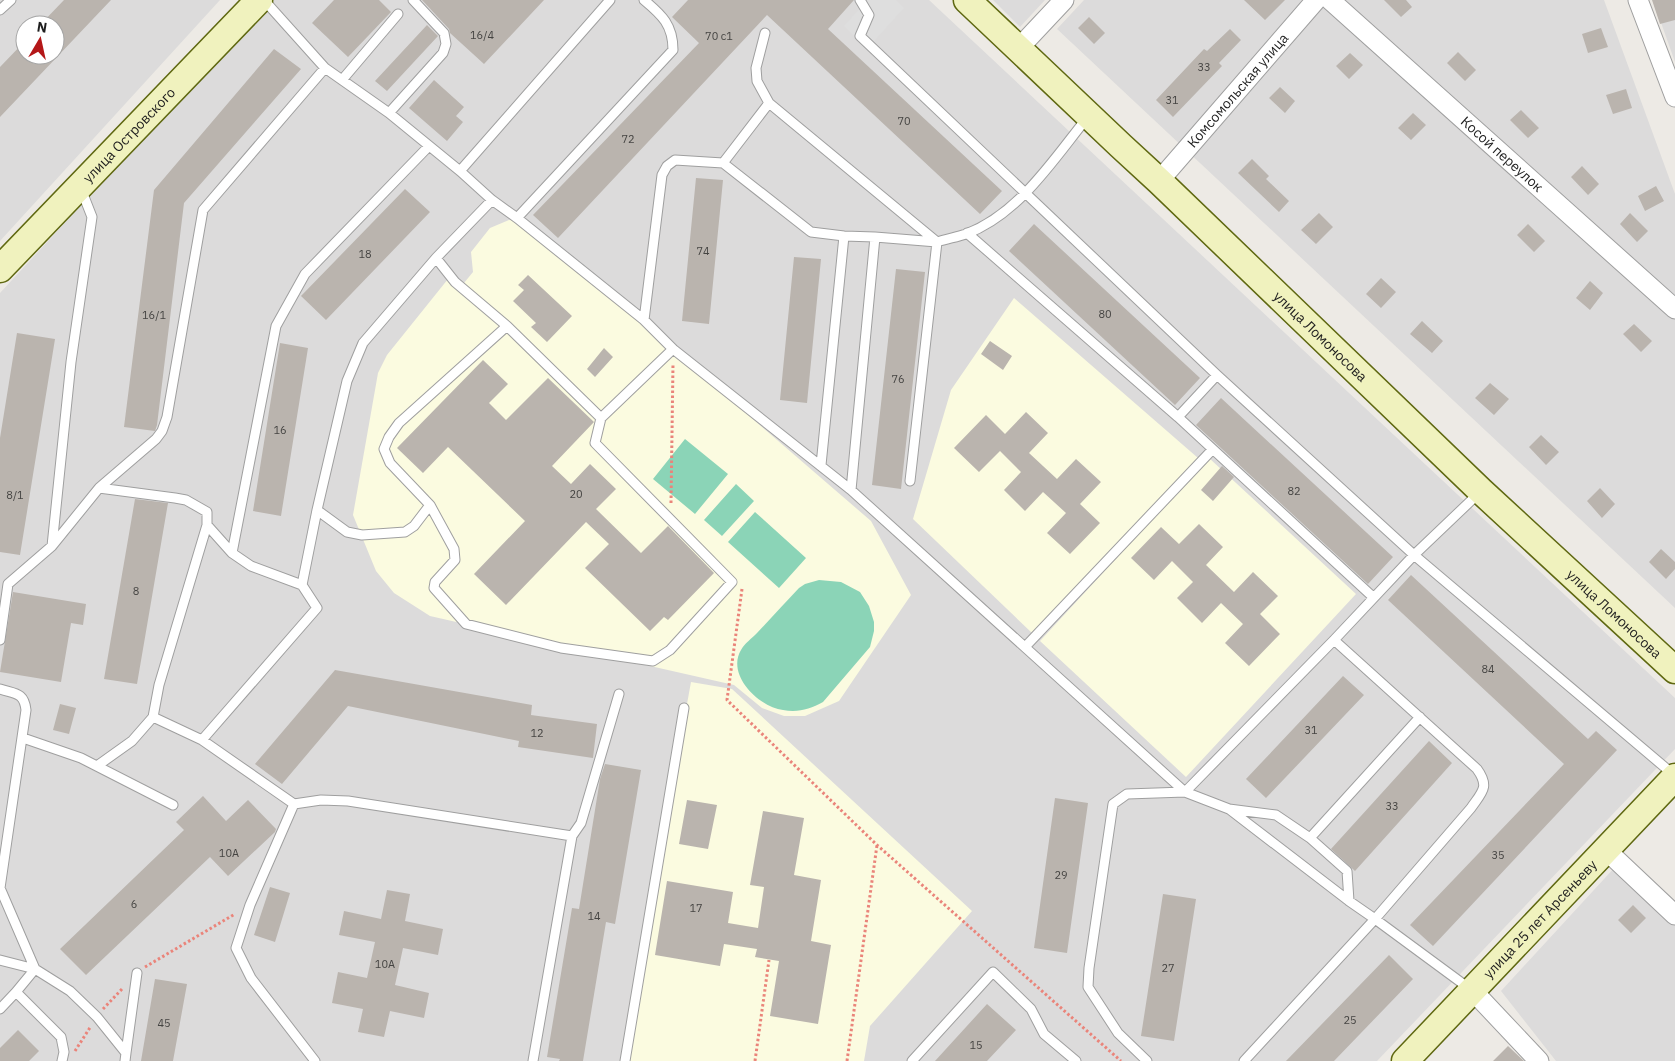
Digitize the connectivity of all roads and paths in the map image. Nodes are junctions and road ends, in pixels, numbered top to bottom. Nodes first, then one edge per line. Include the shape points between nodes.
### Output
1 (11, 0) edge
2 (259, 0) edge
3 (264, 0) edge
4 (413, 0) edge
5 (610, 0) edge
6 (644, 0) edge
7 (860, 0) edge
8 (968, 0) edge
9 (1064, 0) edge
10 (1316, 0) edge
11 (1330, 0) edge
12 (1638, 0) edge
13 (0, 10) edge
14 (398, 14) dead end
15 (765, 33) dead end
16 (1018, 49) junction
17 (324, 68) junction
18 (342, 80) junction
19 (1675, 97) edge
20 (768, 102) junction
21 (389, 114) junction
22 (1089, 116) junction
23 (429, 146) junction
24 (722, 163) junction
25 (460, 171) junction
26 (1159, 181) junction
27 (80, 186) junction
28 (1026, 192) junction
29 (492, 200) junction
30 (517, 218) junction
31 (967, 233) junction
32 (844, 236) junction
33 (875, 237) junction
34 (936, 242) junction
35 (436, 258) junction
36 (0, 269) edge
37 (1675, 309) edge
38 (644, 320) junction
39 (507, 326) junction
40 (673, 349) junction
41 (1217, 375) junction
42 (601, 418) junction
43 (1178, 418) junction
44 (1212, 450) junction
45 (821, 465) junction
46 (910, 481) dead end
47 (99, 488) junction
48 (851, 490) junction
49 (1481, 491) junction
50 (430, 505) junction
51 (317, 510) junction
52 (671, 512) dead end
53 (207, 524) junction
54 (52, 546) junction
55 (232, 553) junction
56 (1414, 555) junction
57 (737, 582) dead end
58 (8, 584) junction
59 (302, 585) junction
60 (0, 589) edge
61 (1374, 597) junction
62 (0, 640) edge
63 (1334, 640) junction
64 (1025, 648) junction
65 (1675, 670) edge
66 (0, 689) edge
67 (619, 694) dead end
68 (684, 708) dead end
69 (153, 717) junction
70 (1420, 717) junction
71 (23, 738) junction
72 (202, 740) junction
73 (97, 766) junction
74 (1675, 777) edge
75 (1185, 792) junction
76 (294, 804) junction
77 (173, 805) dead end
78 (1229, 809) junction
79 (572, 836) junction
80 (1310, 838) junction
81 (877, 845) junction
82 (1606, 850) junction
83 (1349, 901) junction
84 (1675, 915) edge
85 (1375, 919) junction
86 (0, 960) edge
87 (770, 960) dead end
88 (35, 969) junction
89 (136, 973) dead end
90 (1473, 991) junction
91 (16, 992) junction
92 (0, 1008) edge
93 (126, 1057) edge
94 (313, 1060) edge
95 (62, 1061) edge
96 (533, 1061) edge
97 (626, 1061) edge
98 (755, 1061) edge
99 (847, 1061) edge
100 (912, 1061) edge
101 (1076, 1061) edge
102 (1122, 1061) edge
103 (1147, 1061) edge
104 (1244, 1061) edge
105 (1405, 1061) edge
106 (1539, 1061) edge

1 - 13 lane
2 - 27 main road, улица Островского
3 - 17 lane
4 - 21 lane via 444,34 446,44 443,53
5 - 25 lane
6 - 30 lane via 662,14 673,35 672,50
7 - 28 lane via 869,15 860,36
8 - 16 main road, улица Ломоносова
9 - 16 street
10 - 26 street, Комсомольская улица
11 - 37 street, Косой переулок
12 - 19 street
14 - 18 lane
15 - 20 lane via 756,68 757,81
16 - 22 main road, улица Ломоносова
17 - 18 lane
17 - 47 lane via 204,210 164,424 156,439
18 - 21 lane
20 - 24 lane
20 - 34 lane
21 - 23 lane
22 - 26 main road, улица Ломоносова
22 - 28 lane
23 - 25 lane
23 - 55 lane via 305,274 276,326
24 - 32 lane via 811,232
24 - 38 lane via 675,160 662,175
25 - 29 lane
26 - 49 main road, улица Ломоносова
27 - 36 main road, улица Островского
27 - 54 lane via 92,217
28 - 31 lane via 998,216
28 - 41 lane
29 - 30 lane
29 - 35 lane
30 - 38 lane
31 - 34 lane
31 - 43 lane
32 - 33 lane
32 - 45 lane
33 - 34 lane
33 - 48 lane
34 - 46 lane
35 - 39 lane via 454,282
35 - 51 lane via 363,343 347,381
38 - 40 lane
39 - 42 lane
39 - 50 lane via 399,422 389,437 384,449 390,463
40 - 42 lane
40 - 45 lane
40 - 52 path
41 - 43 lane
41 - 56 lane
42 - 50 lane via 595,443 732,582 670,650 652,661 561,648 466,624 434,588 435,582 455,560 454,549
43 - 44 lane
44 - 61 lane
44 - 64 lane
45 - 48 lane
47 - 53 lane via 186,500 207,512
47 - 54 lane
48 - 64 lane
49 - 56 lane
49 - 65 main road, улица Ломоносова
50 - 51 lane via 414,526 405,532 362,535 347,532
51 - 59 lane
53 - 55 lane
53 - 69 lane via 159,685
54 - 58 lane
55 - 59 lane via 251,566
56 - 61 lane
56 - 74 lane
57 - 81 path via 742,588 727,700
58 - 60 lane
58 - 62 lane
59 - 72 lane via 317,608
61 - 63 lane
63 - 70 lane
63 - 75 lane
64 - 75 lane
66 - 71 lane via 21,696 25,701
67 - 79 lane via 581,823
68 - 97 lane
69 - 72 lane
69 - 73 lane via 132,741
70 - 80 lane
70 - 85 lane via 1478,769 1484,778 1484,790
71 - 73 lane
71 - 88 lane via 0,888
72 - 76 lane
73 - 77 lane
74 - 82 main road, улица 25 лет Арсеньеву
75 - 78 lane
75 - 103 lane via 1127,794 1113,804 1089,968 1088,987 1118,1033
76 - 79 lane via 348,801
76 - 94 lane via 250,905 236,948 250,978
78 - 80 lane via 1276,815
78 - 83 lane
79 - 96 lane
80 - 83 lane via 1347,871
81 - 99 path
81 - 102 path
82 - 84 street
82 - 90 main road, улица 25 лет Арсеньеву
83 - 85 lane
85 - 90 lane
85 - 104 lane
86 - 88 lane
87 - 98 path
88 - 91 lane
88 - 93 lane via 70,991 97,1017
89 - 93 lane
90 - 105 main road, улица 25 лет Арсеньеву
90 - 106 street
91 - 92 lane
91 - 95 lane via 61,1037
100 - 101 lane via 993,972 1031,1009 1044,1034

